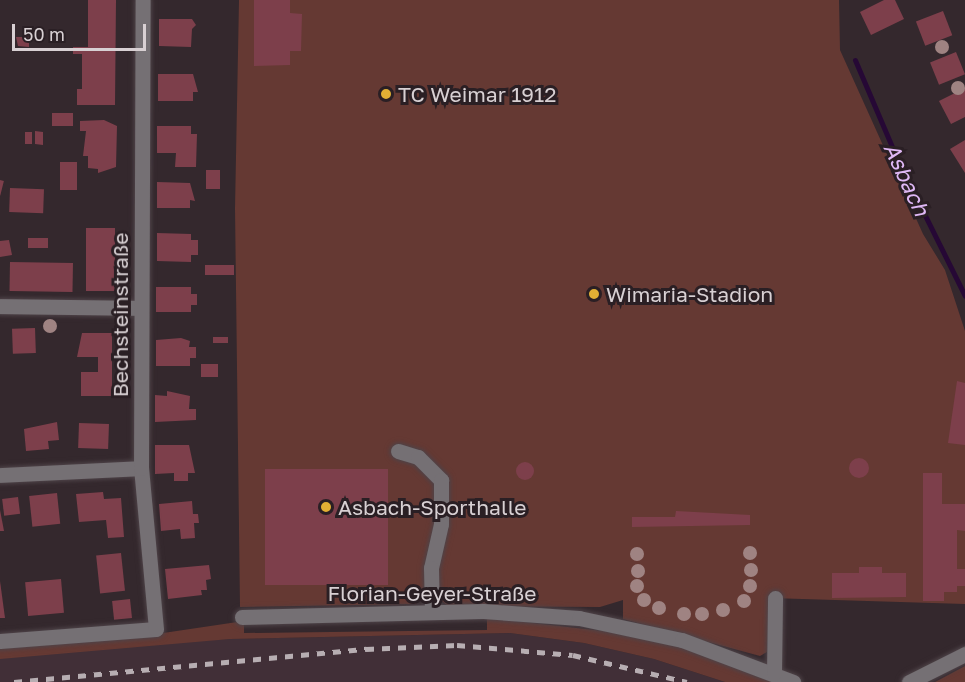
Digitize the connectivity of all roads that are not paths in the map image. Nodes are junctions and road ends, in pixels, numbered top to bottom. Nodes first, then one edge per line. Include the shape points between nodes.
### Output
1 (143, 0) edge
2 (0, 306) edge
3 (141, 308) junction
4 (398, 451) dead end
5 (141, 468) junction
6 (0, 475) edge
7 (775, 598) dead end
8 (432, 612) junction
9 (242, 617) dead end
10 (0, 641) edge
11 (965, 654) edge
12 (774, 673) junction
13 (793, 682) edge
14 (909, 682) edge

1 - 3 street, Bechsteinstraße
2 - 3 street
3 - 5 street, Bechsteinstraße
4 - 8 street via 418,457 441,480 441,524 431,568
5 - 6 street
5 - 10 street, Bechsteinstraße via 156,629
7 - 12 street
8 - 9 street, Florian-Geyer-Straße
8 - 12 street, Florian-Geyer-Straße via 483,611 579,618 681,640
11 - 14 street
12 - 13 street, Florian-Geyer-Straße

